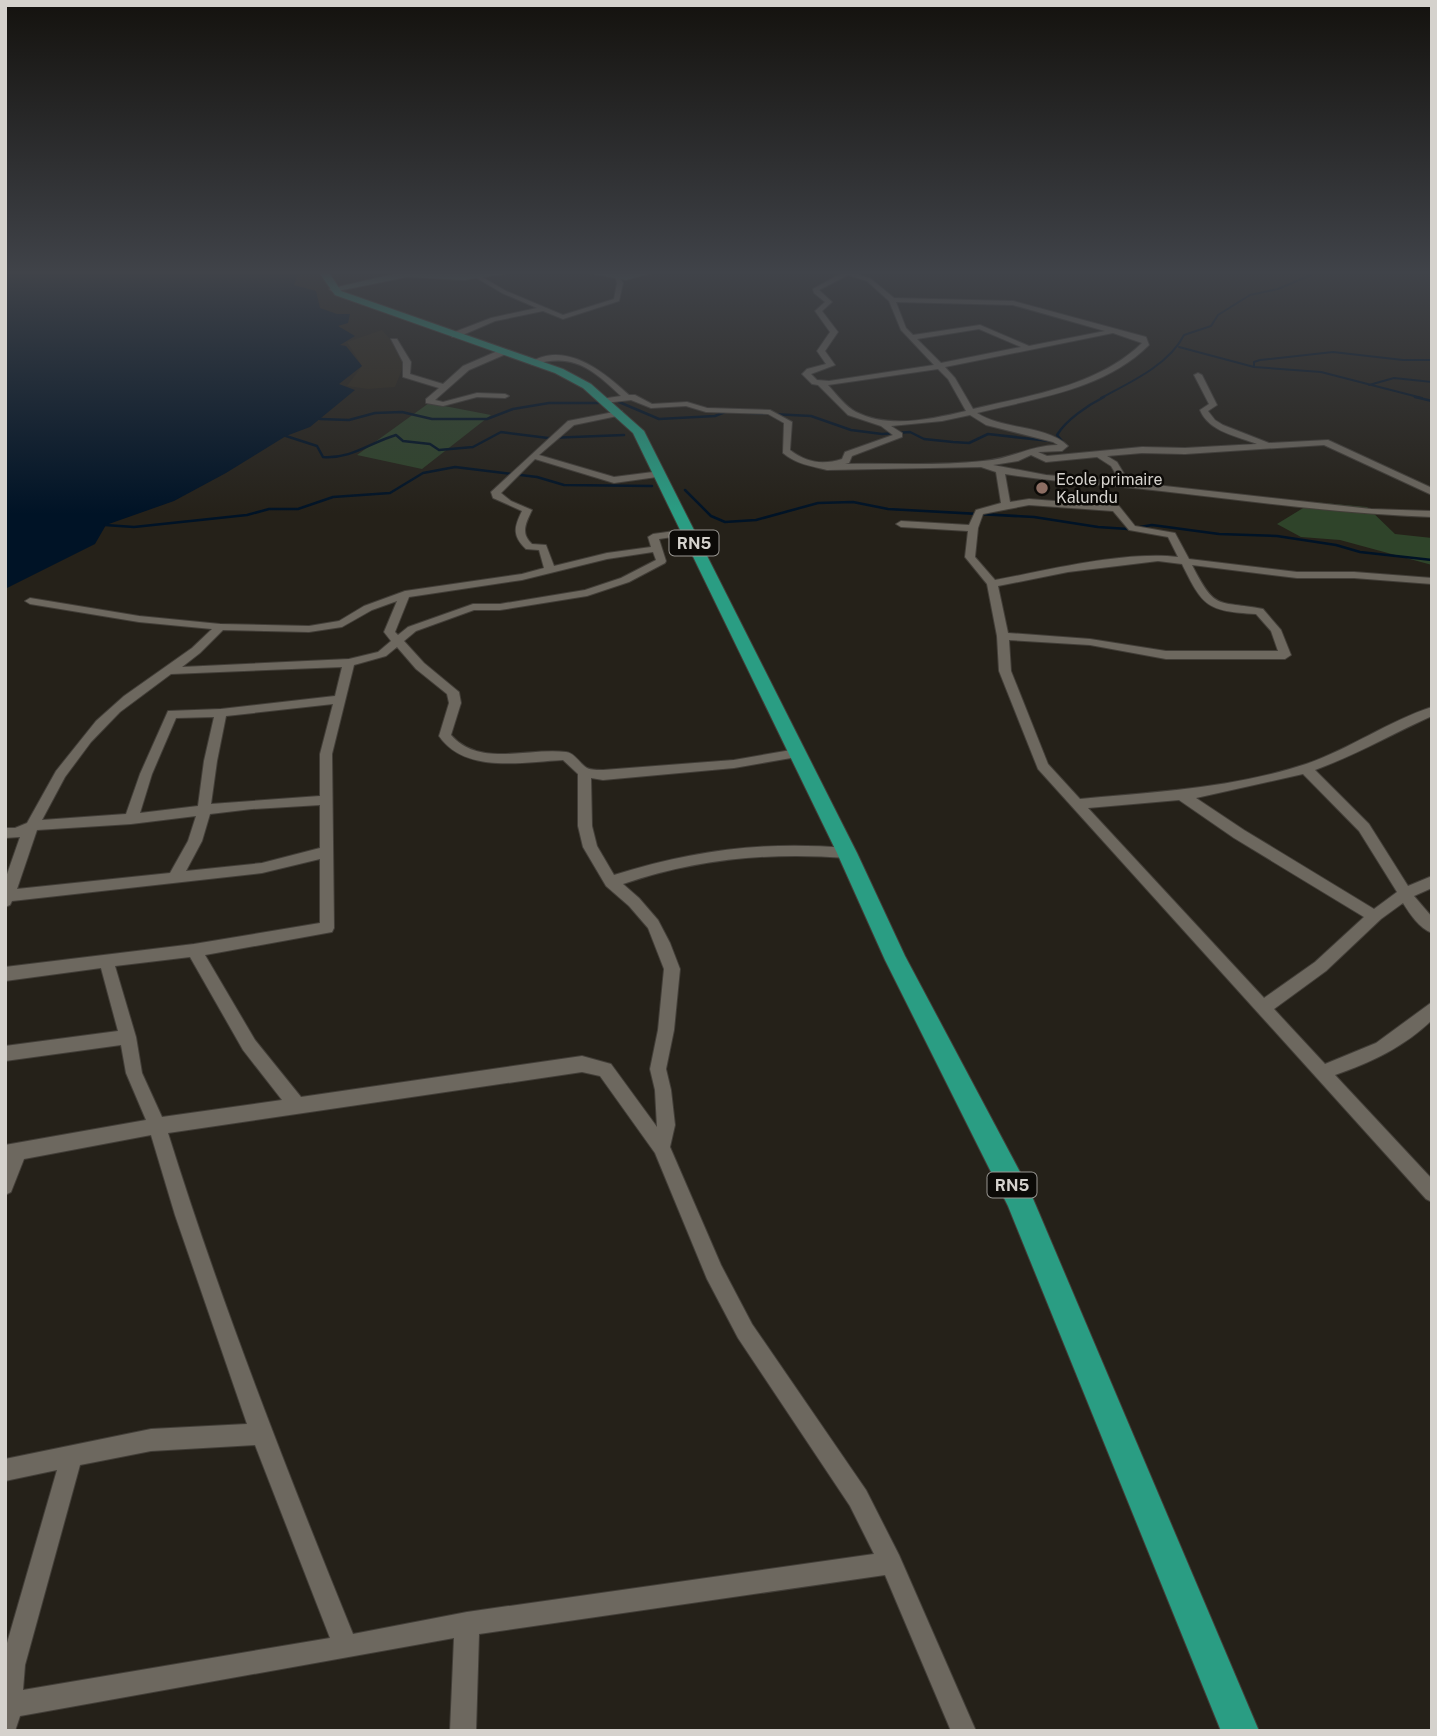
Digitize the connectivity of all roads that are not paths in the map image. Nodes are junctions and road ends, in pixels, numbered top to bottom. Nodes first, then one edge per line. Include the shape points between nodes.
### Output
1 (401, 352) edge
2 (503, 352) joint
3 (822, 352) edge
4 (924, 352) edge
5 (1013, 352) edge
6 (1137, 352) edge
7 (533, 363) junction
8 (938, 366) junction
9 (1198, 375) dead end
10 (821, 383) junction
11 (443, 387) junction
12 (505, 396) dead end
13 (626, 397) junction
14 (604, 401) junction
15 (619, 412) junction
16 (971, 412) junction
17 (885, 425) junction
18 (1267, 445) junction
19 (1031, 452) junction
20 (1098, 455) junction
21 (533, 456) junction
22 (982, 464) junction
23 (827, 467) junction
24 (1000, 470) junction
25 (661, 474) junction
26 (1126, 484) junction
27 (1432, 492) edge
28 (1006, 505) junction
29 (1432, 514) edge
30 (901, 524) dead end
31 (973, 528) junction
32 (689, 532) junction
33 (656, 549) junction
34 (1183, 561) junction
35 (550, 571) junction
36 (1432, 581) edge
37 (992, 583) junction
38 (405, 594) junction
39 (30, 601) dead end
40 (220, 627) junction
41 (1003, 636) junction
42 (398, 643) junction
43 (349, 663) junction
44 (167, 671) junction
45 (340, 699) junction
46 (1432, 711) edge
47 (221, 713) junction
48 (797, 753) junction
49 (1306, 769) junction
50 (584, 772) junction
51 (1183, 796) junction
52 (325, 800) junction
53 (1075, 804) junction
54 (205, 811) junction
55 (131, 819) junction
56 (34, 825) junction
57 (5, 833) edge
58 (325, 852) junction
59 (847, 853) junction
60 (174, 878) junction
61 (611, 882) junction
62 (1432, 882) edge
63 (1404, 895) junction
64 (6, 898) edge
65 (1375, 917) junction
66 (1432, 927) edge
67 (194, 950) junction
68 (106, 960) junction
69 (5, 974) edge
70 (1262, 1008) junction
71 (1432, 1009) edge
72 (128, 1037) junction
73 (5, 1054) edge
74 (1324, 1072) junction
75 (299, 1107) junction
76 (157, 1126) junction
77 (662, 1147) junction
78 (11, 1154) edge
79 (5, 1186) edge
80 (1432, 1193) edge
81 (261, 1434) junction
82 (72, 1456) junction
83 (5, 1470) edge
84 (891, 1563) junction
85 (467, 1624) junction
86 (346, 1647) junction
87 (7, 1711) edge
88 (463, 1731) edge
89 (964, 1731) edge
90 (1240, 1731) edge

1 - 11 street via 407,362 406,376
2 - 7 highway, RN5
2 - 11 street via 476,361
3 - 10 street via 831,365 806,374
4 - 8 street
5 - 8 street
6 - 16 street via 1086,382
7 - 13 street via 551,356 583,364
7 - 14 highway, RN5 via 575,380
8 - 10 street
8 - 16 street via 951,378
9 - 18 street via 1213,405 1204,411 1208,419
10 - 17 street via 852,413
11 - 12 street via 429,402
13 - 14 street
13 - 23 street via 651,406 687,404 702,410 775,414 788,422 789,455
14 - 15 highway, RN5
15 - 21 street via 571,423
15 - 25 highway, RN5 via 638,430
16 - 17 street
16 - 19 street via 982,421 1043,435 1064,446
17 - 23 street via 900,435
18 - 20 street
18 - 27 street via 1325,442
19 - 20 street via 1046,459
19 - 22 street
20 - 26 street via 1114,464
21 - 25 street via 614,480
21 - 35 street via 496,496 527,510 518,527 519,536 529,547 543,547
22 - 23 street
22 - 24 street
24 - 26 street
24 - 28 street
25 - 32 highway, RN5
26 - 29 street via 1371,512
28 - 31 street via 979,512
28 - 34 street via 1029,502 1116,508 1132,528 1172,536
30 - 31 street
31 - 37 street via 970,557
32 - 33 street via 653,537
32 - 48 highway, RN5
33 - 35 street
33 - 42 street via 659,563 625,580 548,601 473,607 412,629
34 - 36 street via 1297,575
34 - 37 street via 1121,561
34 - 41 street via 1202,594 1214,604 1259,611 1276,630 1285,655 1166,655 1090,642
35 - 38 street
37 - 41 street
38 - 40 street via 333,626
38 - 42 street via 389,632
39 - 40 street via 139,620
40 - 44 street
41 - 53 street via 1004,671 1036,755
42 - 43 street via 382,654
42 - 50 street via 453,692 455,703 445,736 459,751 478,757 566,756
43 - 44 street
43 - 45 street
44 - 56 street via 100,723 61,772
45 - 47 street
45 - 52 street via 326,754
46 - 49 street
47 - 54 street
47 - 55 street via 172,714
48 - 50 street via 734,764 603,775
48 - 59 highway, RN5
49 - 51 street
49 - 63 street via 1368,833
50 - 61 street via 587,837
51 - 53 street
51 - 65 street
52 - 54 street
52 - 58 street
53 - 70 street
54 - 55 street
54 - 60 street via 192,852
55 - 56 street
56 - 57 street
56 - 64 street
58 - 60 street via 262,868
58 - 67 street via 327,928
59 - 61 street via 765,850 707,854
59 - 90 highway, RN5 via 896,960 1018,1197
60 - 64 street
61 - 77 street via 653,925 672,969 658,1069 666,1125
62 - 63 street
63 - 65 street
63 - 66 street
65 - 70 street via 1306,978
67 - 68 street
67 - 75 street via 248,1045
68 - 69 street
68 - 72 street
70 - 74 street
71 - 74 street via 1395,1042
72 - 73 street
72 - 76 street via 134,1073
74 - 80 street
75 - 76 street
75 - 77 street via 582,1064 605,1069
76 - 78 street
76 - 81 street
77 - 84 street via 714,1272 745,1331 858,1498
78 - 79 street
81 - 82 street via 151,1440
81 - 86 street
82 - 83 street
82 - 87 street via 13,1665
84 - 85 street
84 - 89 street
85 - 86 street
85 - 88 street
86 - 87 street

